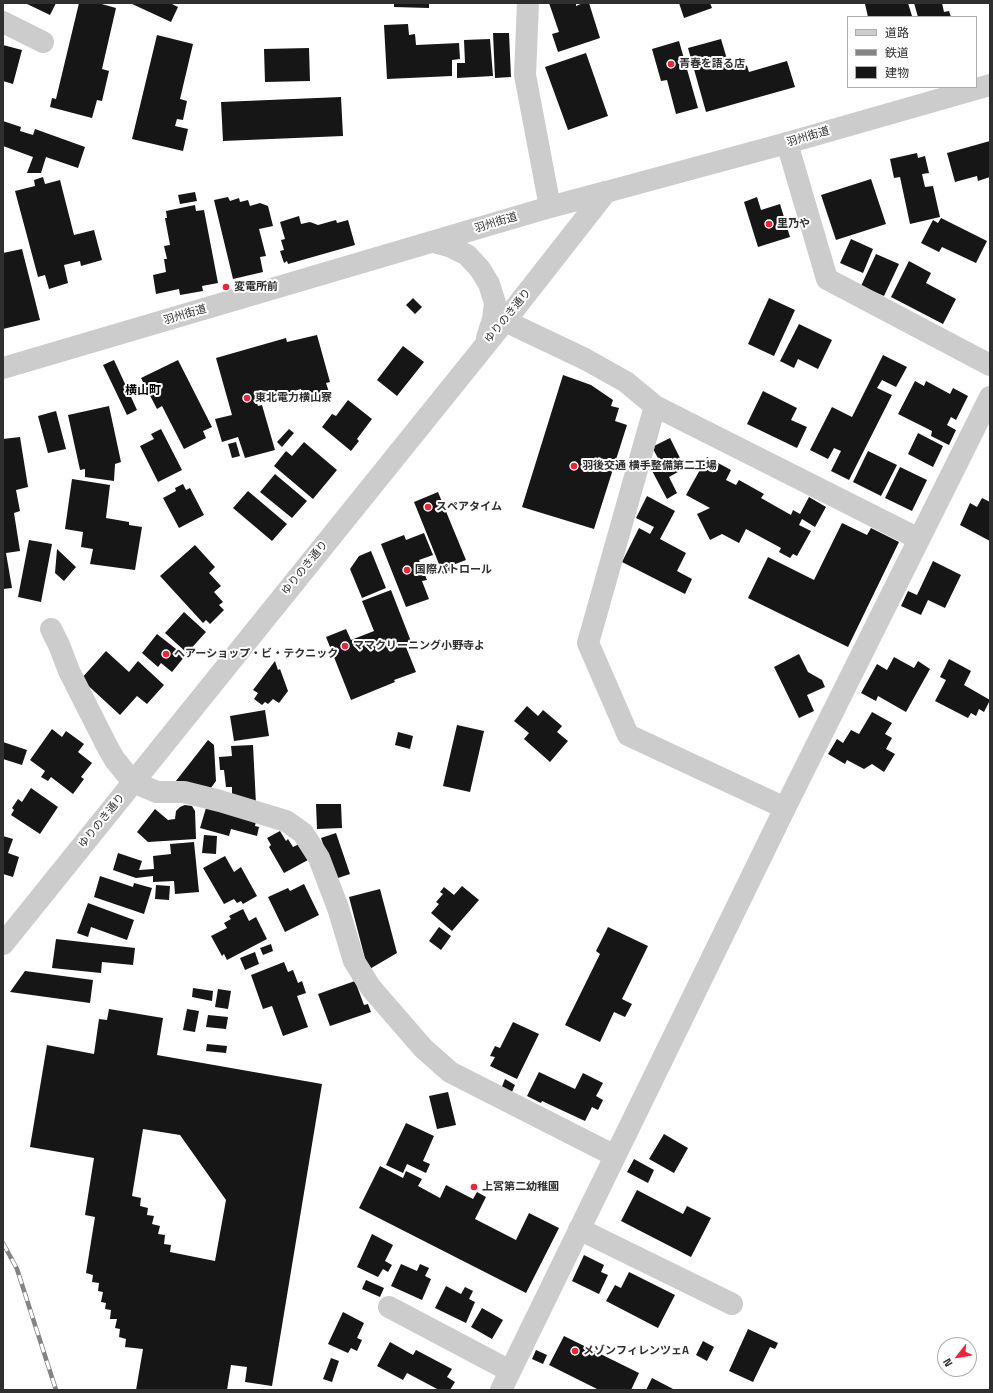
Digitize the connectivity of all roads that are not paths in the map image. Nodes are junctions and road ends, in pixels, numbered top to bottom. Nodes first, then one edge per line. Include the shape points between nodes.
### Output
1 (528, 3) edge
2 (3, 22) edge
3 (43, 42) dead end
4 (990, 85) edge
5 (787, 143) junction
6 (606, 192) junction
7 (550, 207) junction
8 (434, 242) junction
9 (505, 321) junction
10 (484, 345) junction
11 (990, 365) edge
12 (3, 368) edge
13 (990, 397) edge
14 (655, 406) junction
15 (919, 539) junction
16 (51, 629) dead end
17 (134, 782) junction
18 (785, 808) junction
19 (3, 944) edge
20 (615, 1156) junction
21 (579, 1229) junction
22 (732, 1304) dead end
23 (389, 1307) dead end
24 (510, 1371) junction
25 (500, 1390) edge

1 - 7 street via 525,75
2 - 3 street
4 - 5 street, 羽州街道
5 - 6 street, 羽州街道
5 - 11 street via 828,279
6 - 7 street, 羽州街道
6 - 9 street, ゆりのき通り
7 - 8 street, 羽州街道
8 - 10 street via 449,246 467,256 480,269 489,284 494,303 493,319
8 - 12 street, 羽州街道
9 - 10 street, ゆりのき通り
9 - 14 street via 626,382
10 - 17 street, ゆりのき通り
13 - 15 street
14 - 15 street
14 - 18 street via 588,643 628,735
15 - 18 street
16 - 17 street via 108,748
17 - 19 street, ゆりのき通り
17 - 20 street via 158,792 184,792 242,807 286,821 303,833 318,858 338,908 354,961 371,988 423,1048 450,1072
18 - 20 street
20 - 21 street
21 - 22 street
21 - 24 street
23 - 24 street
24 - 25 street

